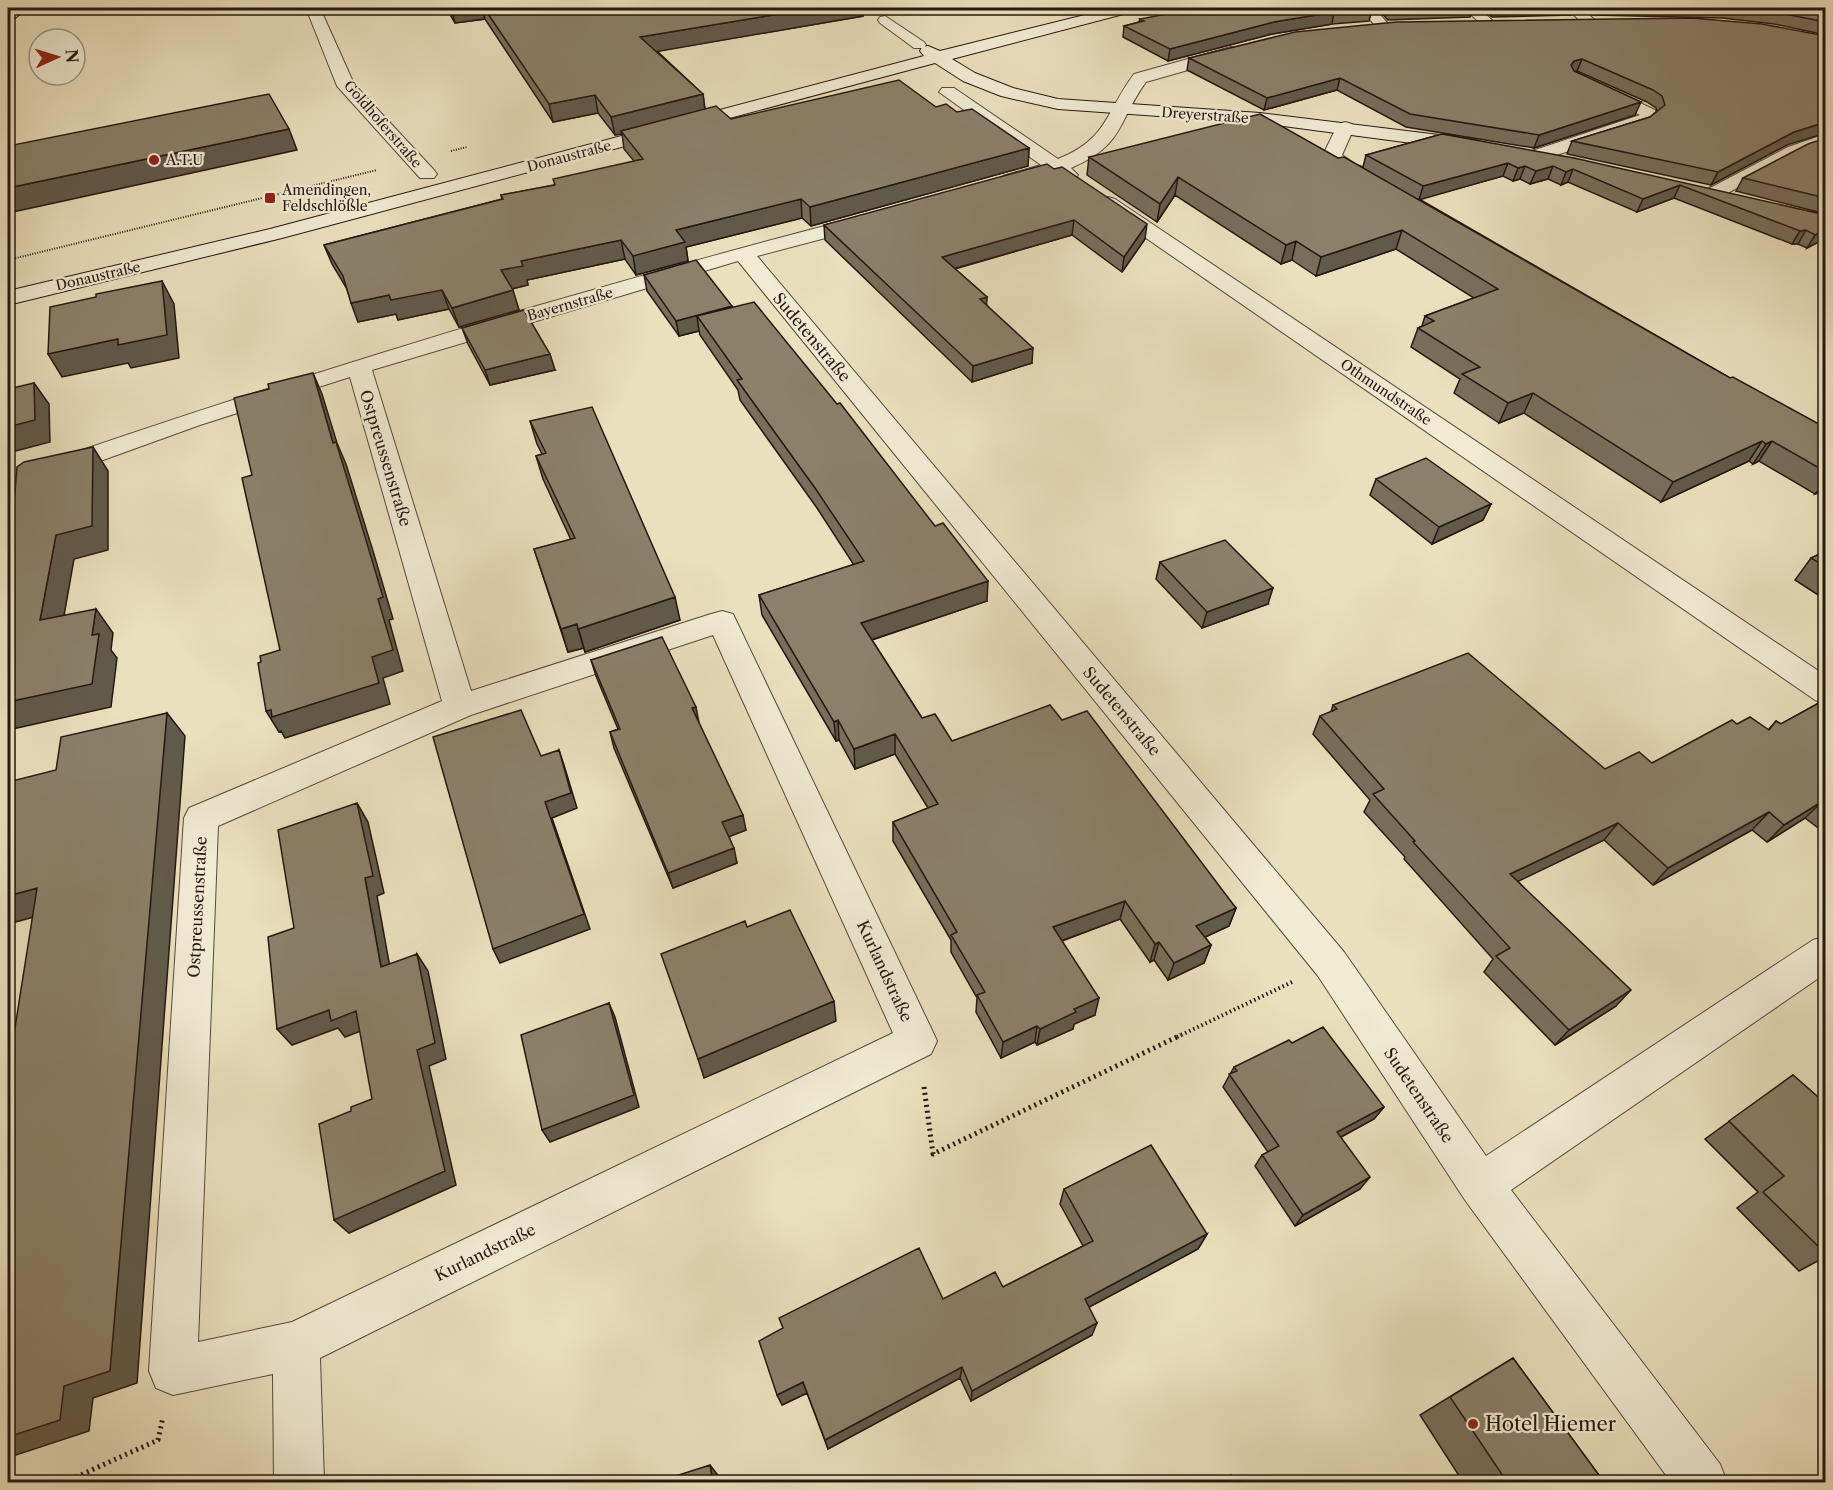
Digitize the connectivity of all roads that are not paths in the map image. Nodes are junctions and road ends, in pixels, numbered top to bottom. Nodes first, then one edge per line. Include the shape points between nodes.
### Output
1 (19, 8) edge
2 (313, 8) edge
3 (1068, 8) edge
4 (1129, 8) edge
5 (1367, 8) edge
6 (1471, 8) edge
7 (1570, 15) edge
8 (8, 16) edge
9 (885, 20) dead end
10 (1596, 22) edge
11 (1004, 23) dead end
12 (1494, 24) joint
13 (1468, 25) edge
14 (1405, 27) edge
15 (1385, 28) junction
16 (1367, 29) edge
17 (920, 45) junction
18 (1247, 48) edge
19 (939, 49) junction
20 (1586, 83) edge
21 (948, 92) dead end
22 (1121, 110) junction
23 (1345, 128) junction
24 (1826, 139) edge
25 (1494, 148) edge
26 (1516, 152) edge
27 (1538, 155) junction
28 (1574, 163) edge
29 (1056, 167) junction
30 (427, 174) junction
31 (987, 187) edge
32 (1691, 188) edge
33 (1385, 191) edge
34 (1714, 193) junction
35 (1744, 201) edge
36 (290, 211) dead end
37 (884, 216) edge
38 (743, 253) junction
39 (8, 298) edge
40 (359, 366) junction
41 (8, 492) edge
42 (1826, 692) edge
43 (460, 707) junction
44 (1826, 952) edge
45 (1480, 1185) junction
46 (296, 1346) junction
47 (300, 1482) edge
48 (1702, 1482) edge

1 - 8 highway
2 - 30 street, Goldhoferstraße via 346,86
3 - 11 street
4 - 19 street, Donaustraße
5 - 15 lane
6 - 12 lane
7 - 10 street
9 - 17 lane
12 - 13 street
14 - 15 street
15 - 16 street
17 - 19 street, Dreyerstraße
17 - 30 street, Donaustraße
18 - 22 street via 1140,78
19 - 22 street, Dreyerstraße via 969,77 1006,92 1058,104
19 - 39 street, Donaustraße via 783,97 275,234
20 - 27 lane via 1640,106 1649,113 1648,117
21 - 29 street, Othmundstraße
22 - 23 street, Dreyerstraße via 1260,118
22 - 29 street via 1107,135 1091,149
23 - 25 street, Dreyerstraße
23 - 33 street via 1332,157
24 - 34 lane via 1794,151
26 - 27 street
27 - 28 street
29 - 31 street
29 - 42 street, Othmundstraße
30 - 36 street, Donaustraße
32 - 34 street
34 - 35 street
37 - 38 street, Bayernstraße
38 - 40 street, Bayernstraße
38 - 45 street, Sudetenstraße via 1331,964
40 - 41 street, Bayernstraße via 47,471
40 - 43 street, Ostpreussenstraße
43 - 46 street, Ostpreussenstraße via 201,818 173,1371
43 - 46 street, Kurlandstraße via 722,621 917,1041
44 - 45 street
45 - 48 street, Sudetenstraße
46 - 47 street

